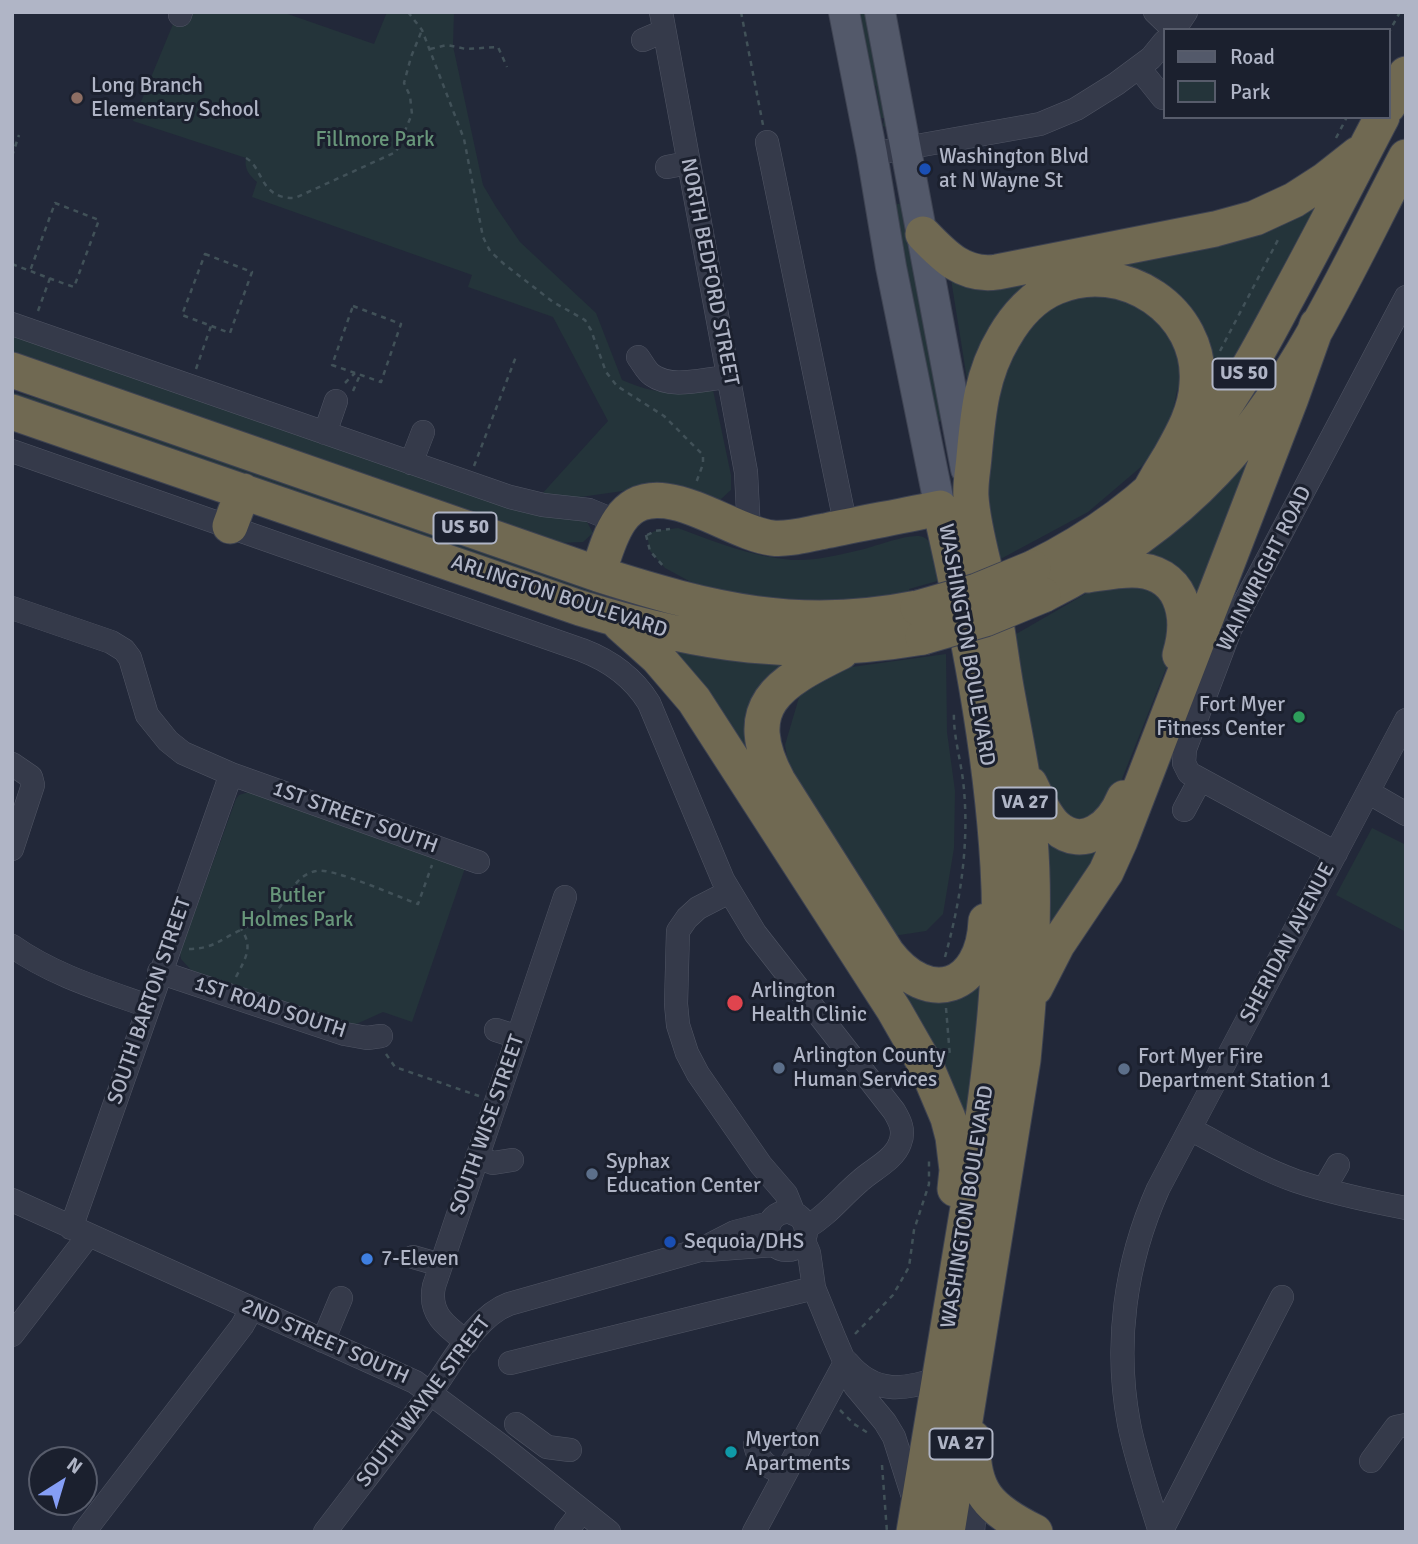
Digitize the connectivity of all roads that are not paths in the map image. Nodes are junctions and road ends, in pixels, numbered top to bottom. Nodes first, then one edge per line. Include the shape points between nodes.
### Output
1 (844, 12) edge
2 (880, 12) edge
3 (1156, 12) edge
4 (663, 22) edge
5 (1183, 23) edge
6 (643, 40) dead end
7 (1162, 44) edge
8 (1139, 68) junction
9 (1406, 74) edge
10 (1162, 97) edge
11 (1390, 102) edge
12 (1374, 132) edge
13 (767, 142) road end
14 (905, 148) junction
15 (872, 154) junction
16 (1406, 157) edge
17 (923, 234) junction
18 (1406, 297) edge
19 (12, 324) edge
20 (1317, 324) junction
21 (638, 357) dead end
22 (12, 370) edge
23 (729, 377) junction
24 (335, 401) dead end
25 (12, 412) edge
26 (423, 432) dead end
27 (325, 433) junction
28 (12, 451) edge
29 (411, 463) junction
30 (243, 491) junction
31 (1149, 492) junction
32 (955, 502) junction
33 (618, 523) junction
34 (230, 527) junction
35 (846, 527) junction
36 (749, 532) junction
37 (598, 574) junction
38 (1081, 576) junction
39 (1038, 582) junction
40 (12, 608) edge
41 (612, 618) junction
42 (920, 623) junction
43 (852, 648) junction
44 (1406, 720) edge
45 (12, 764) edge
46 (1021, 766) junction
47 (230, 774) junction
48 (1200, 780) junction
49 (1368, 792) junction
50 (1184, 810) dead end
51 (1406, 814) edge
52 (995, 824) junction
53 (12, 849) edge
54 (1336, 853) junction
55 (478, 862) dead end
56 (729, 892) junction
57 (565, 897) dead end
58 (12, 946) edge
59 (159, 972) junction
60 (1028, 1004) junction
61 (148, 1006) junction
62 (381, 1036) road end
63 (1190, 1129) junction
64 (471, 1159) junction
65 (512, 1160) dead end
66 (1338, 1165) dead end
67 (1324, 1189) junction
68 (12, 1200) edge
69 (1406, 1208) edge
70 (788, 1229) junction
71 (80, 1232) junction
72 (412, 1256) dead end
73 (441, 1265) junction
74 (814, 1288) junction
75 (1282, 1297) dead end
76 (341, 1298) dead end
77 (952, 1307) junction
78 (251, 1310) junction
79 (12, 1335) edge
80 (323, 1341) junction
81 (467, 1342) junction
82 (975, 1356) junction
83 (846, 1361) junction
84 (510, 1363) dead end
85 (940, 1378) junction
86 (432, 1392) junction
87 (1406, 1425) edge
88 (755, 1445) dead end
89 (570, 1450) dead end
90 (502, 1455) junction
91 (1371, 1461) dead end
92 (785, 1474) junction
93 (978, 1481) junction
94 (582, 1511) junction
95 (916, 1522) edge
96 (746, 1530) edge
97 (85, 1532) edge
98 (325, 1532) edge
99 (566, 1532) edge
100 (608, 1532) edge
101 (947, 1532) edge
102 (972, 1532) edge
103 (1035, 1532) edge
104 (1160, 1532) edge

1 - 15 main road, WASHINGTON BOULEVARD
2 - 14 main road, WASHINGTON BOULEVARD
3 - 5 street
4 - 6 street
4 - 23 street, NORTH BEDFORD STREET via 678,165 714,243
7 - 8 street
8 - 10 street
8 - 14 street via 1076,109 1040,124
9 - 11 highway
12 - 17 highway via 1325,180 1294,200 1215,229 979,273 947,258
12 - 31 highway, ARLINGTON BOULEVARD / US 50 via 1238,385 1199,440
13 - 35 street
14 - 15 street
14 - 17 main road, WASHINGTON BOULEVARD
15 - 32 main road, WASHINGTON BOULEVARD via 891,267
16 - 20 highway, ARLINGTON BOULEVARD / US 50
17 - 32 main road, WASHINGTON BOULEVARD
18 - 48 street, WAINWRIGHT ROAD via 1230,630 1185,749 1184,763
19 - 27 street
20 - 38 highway, ARLINGTON BOULEVARD / US 50 via 1272,400 1216,470 1153,527
20 - 60 highway via 1120,841 1095,891 1050,956
21 - 23 street via 652,375 681,384
22 - 37 highway, ARLINGTON BOULEVARD / US 50
23 - 36 street, NORTH BEDFORD STREET via 748,485
24 - 27 street
25 - 30 highway, ARLINGTON BOULEVARD / US 50
26 - 29 street
27 - 29 street
28 - 34 street, ARLINGTON BOULEVARD
29 - 33 street via 510,497 589,510
30 - 34 highway
30 - 41 highway, ARLINGTON BOULEVARD / US 50
31 - 32 highway via 1189,418 1197,387 1195,353 1178,320 1158,299 1134,285 1094,279 1068,282 1043,293 1004,336 988,367
31 - 39 highway, ARLINGTON BOULEVARD / US 50 via 1078,544
32 - 35 highway
32 - 46 highway, WASHINGTON BOULEVARD / VA 27 via 993,603
32 - 52 highway, WASHINGTON BOULEVARD / VA 27 via 952,561
33 - 36 highway via 641,503 669,501
33 - 37 highway
34 - 56 street, ARLINGTON BOULEVARD via 591,653 618,668 649,703
35 - 36 highway via 772,538
37 - 42 highway, ARLINGTON BOULEVARD / US 50 via 723,610 836,618 882,615
38 - 39 highway, ARLINGTON BOULEVARD / US 50
38 - 46 highway via 1134,570 1166,581 1184,609 1180,654 1122,805 1104,829 1078,836 1055,826
39 - 42 highway, ARLINGTON BOULEVARD / US 50, bridge via 977,591
40 - 47 street, 1ST STREET SOUTH via 124,650 135,668 147,715 158,730 183,753
41 - 43 highway, ARLINGTON BOULEVARD / US 50 via 718,643
41 - 77 highway via 651,651 694,700 894,1010 936,1084 956,1152 949,1241
42 - 43 highway, ARLINGTON BOULEVARD / US 50
43 - 52 highway via 799,673 776,691 764,714 764,745 785,794 880,942 899,967 920,982 956,981 978,961 985,937
44 - 49 street, SHERIDAN AVENUE
45 - 53 street via 32,777 31,796
46 - 60 highway, WASHINGTON BOULEVARD / VA 27 via 1032,892
47 - 55 street, 1ST STREET SOUTH
47 - 59 street, SOUTH BARTON STREET
48 - 50 street
48 - 54 street
49 - 51 street
49 - 54 street, SHERIDAN AVENUE
52 - 77 highway, WASHINGTON BOULEVARD / VA 27 via 999,911 996,1012
54 - 63 street, SHERIDAN AVENUE
56 - 70 street via 698,908 680,926 680,1035 692,1063 786,1194
56 - 70 street via 764,945 898,1117 902,1131 897,1148 885,1162 831,1211
57 - 64 street, SOUTH WISE STREET via 507,1033
58 - 61 street via 37,964
59 - 61 street, SOUTH BARTON STREET
59 - 62 street, 1ST ROAD SOUTH via 345,1034
60 - 82 highway, WASHINGTON BOULEVARD / VA 27
61 - 71 street, SOUTH BARTON STREET
63 - 67 street via 1274,1172
63 - 104 street, SHERIDAN AVENUE via 1149,1211 1131,1268 1123,1327 1129,1424
64 - 65 street
64 - 73 street, SOUTH WISE STREET
66 - 67 street
67 - 69 street
68 - 71 street, 2ND STREET SOUTH
70 - 74 street via 809,1253
70 - 81 street, SOUTH WAYNE STREET via 735,1232 700,1250 499,1308
71 - 78 street, 2ND STREET SOUTH
71 - 79 street, SOUTH BARTON STREET
72 - 73 street
73 - 81 street, SOUTH WISE STREET via 433,1307 443,1323
74 - 83 street
74 - 84 street
75 - 104 street
76 - 80 street
77 - 85 highway, WASHINGTON BOULEVARD / VA 27
78 - 80 street, 2ND STREET SOUTH
78 - 97 street
80 - 86 street, 2ND STREET SOUTH
81 - 86 street, SOUTH WAYNE STREET
82 - 93 highway via 973,1452
82 - 101 highway, WASHINGTON BOULEVARD / VA 27
83 - 85 street via 871,1381 897,1388
83 - 92 street via 809,1446
83 - 95 street via 855,1386 894,1437
85 - 95 highway, WASHINGTON BOULEVARD / VA 27
86 - 90 street, 2ND STREET SOUTH
86 - 98 street, SOUTH WAYNE STREET
87 - 91 street via 1396,1427
88 - 92 street via 765,1466
89 - 90 street via 547,1447 519,1420
90 - 94 street, 2ND STREET SOUTH
92 - 96 street
93 - 102 street
93 - 103 highway via 1001,1514
94 - 99 street
94 - 100 street, 2ND STREET SOUTH

